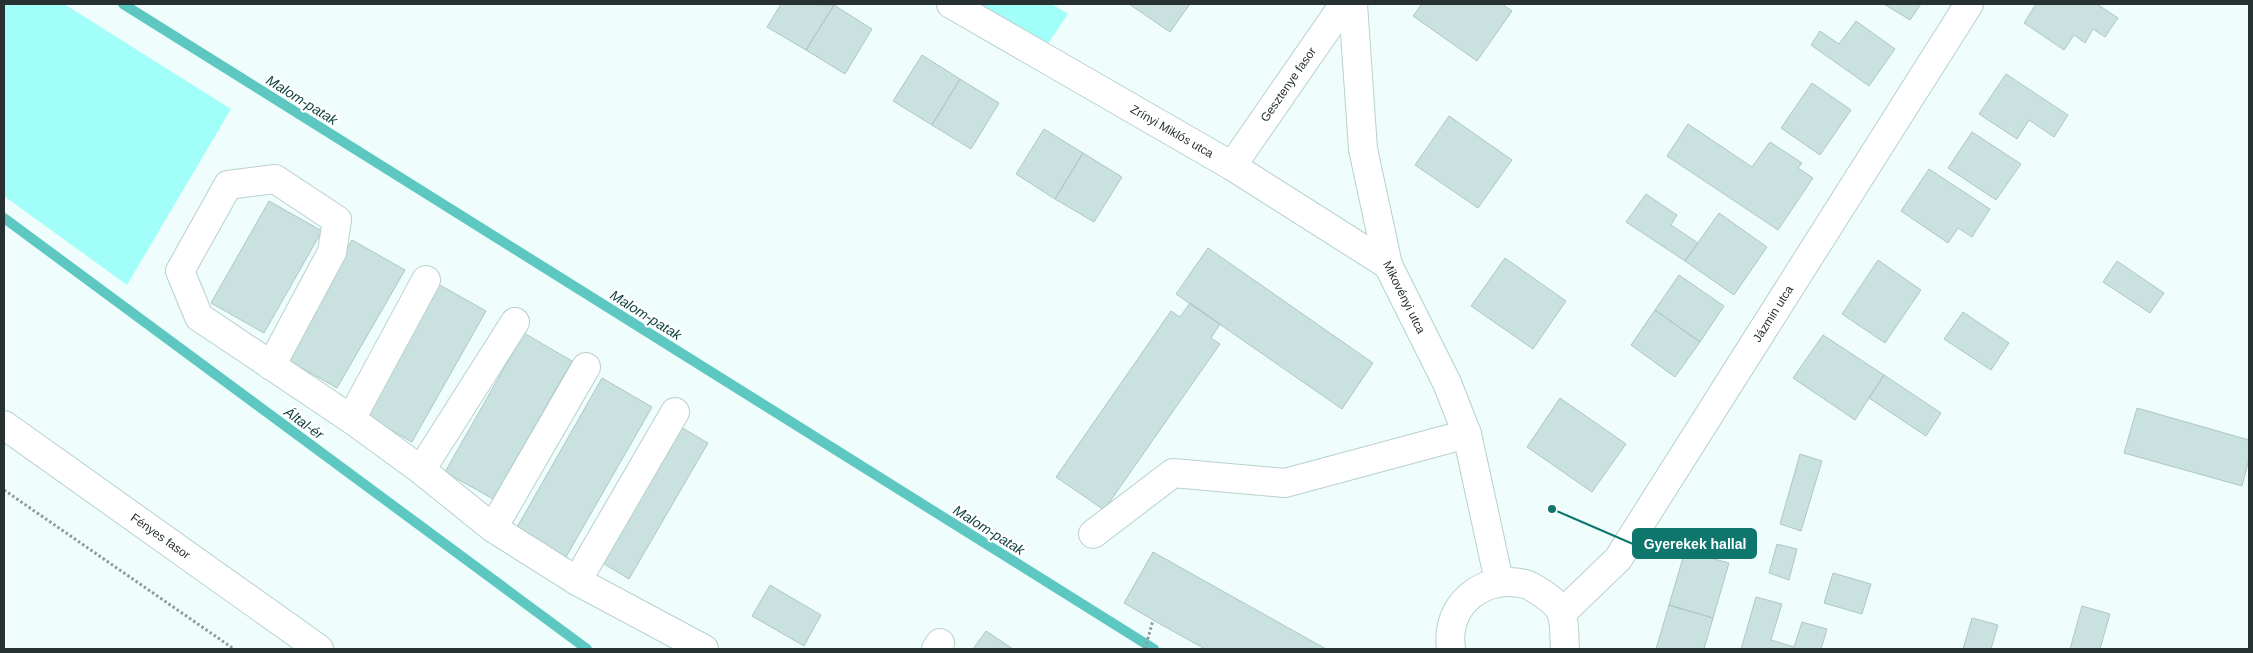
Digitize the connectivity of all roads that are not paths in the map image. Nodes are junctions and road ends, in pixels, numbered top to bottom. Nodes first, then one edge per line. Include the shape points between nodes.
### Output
1 (951, 4) edge
2 (1344, 4) edge
3 (1353, 4) edge
4 (1969, 4) edge
5 (1232, 166) junction
6 (1388, 265) junction
7 (426, 280) dead end
8 (515, 322) dead end
9 (271, 366) junction
10 (586, 367) dead end
11 (675, 412) dead end
12 (352, 419) junction
13 (4, 425) edge
14 (1467, 434) junction
15 (421, 470) junction
16 (493, 528) junction
17 (1093, 534) dead end
18 (577, 581) junction
19 (1499, 581) junction
20 (1562, 614) junction
21 (318, 649) edge
22 (704, 649) edge
23 (1451, 649) edge
24 (1566, 649) edge

1 - 5 street, Zrínyi Miklós utca
2 - 5 street, Gesztenye fasor
3 - 6 street, Mikovényi utca via 1363,149
4 - 20 street, Jázmin utca via 1618,559
5 - 6 street, Zrínyi Miklós utca
6 - 14 street, Mikovényi utca via 1446,382
7 - 12 street
8 - 15 street
9 - 9 street via 332,252 337,220 275,179 228,185 180,271 199,317
9 - 12 street
10 - 16 street
11 - 18 street
12 - 15 street
13 - 21 street, Fényes fasor
14 - 17 street via 1285,483 1173,473
14 - 19 street, Mikovényi utca
15 - 16 street
16 - 18 street
18 - 22 street
19 - 20 street via 1527,584 1550,598
19 - 23 street via 1475,591 1457,610 1449,635
20 - 24 street

